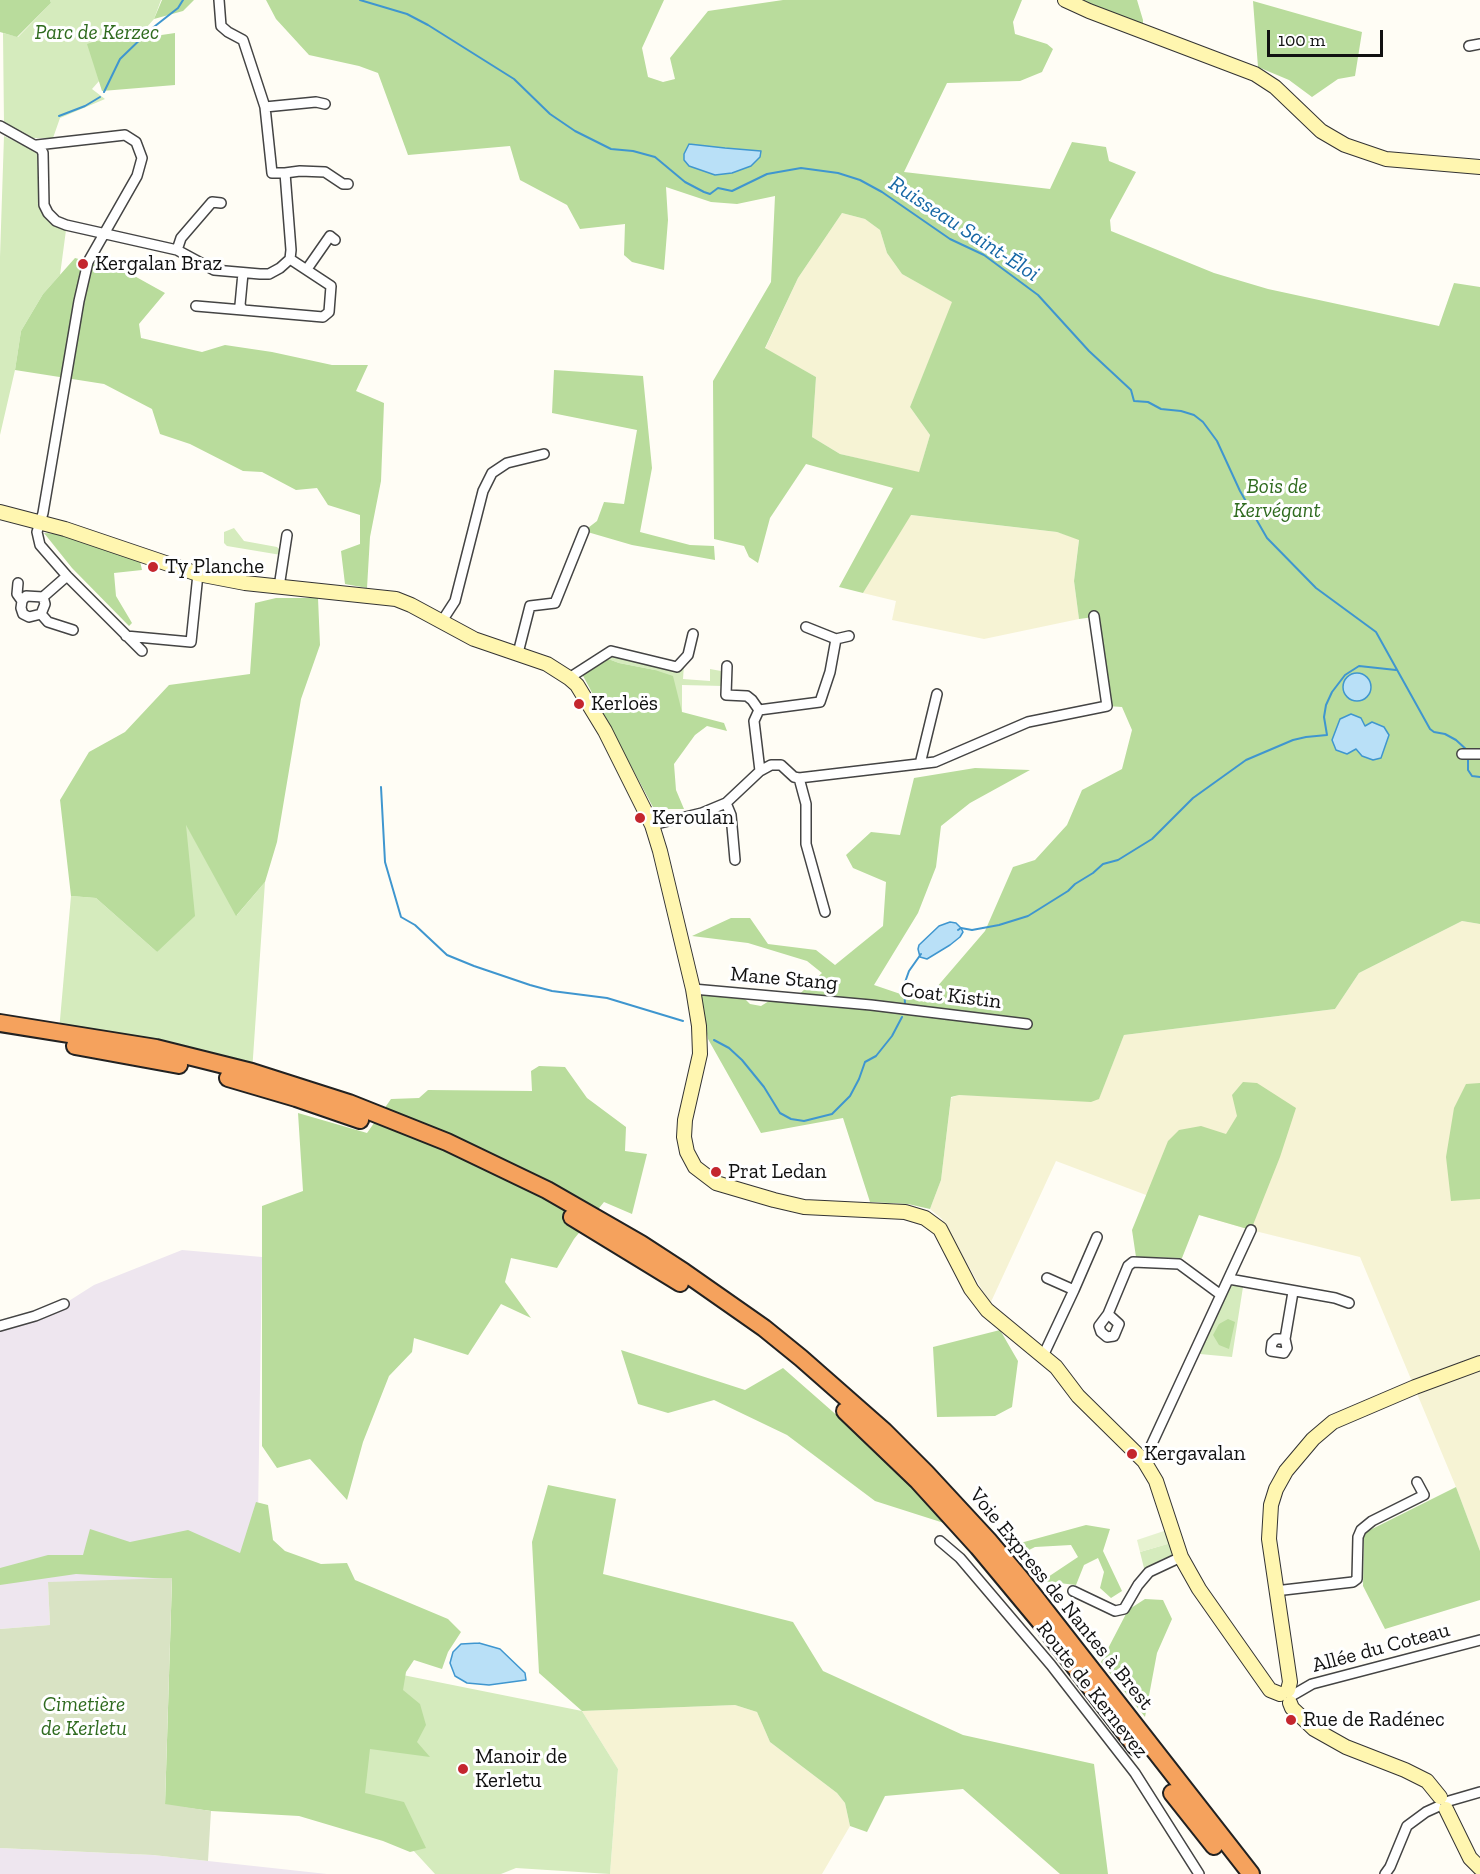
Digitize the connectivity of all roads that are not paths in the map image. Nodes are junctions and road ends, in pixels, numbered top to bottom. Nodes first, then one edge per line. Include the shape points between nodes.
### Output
1 (219, 0) edge
2 (1065, 0) edge
3 (1480, 44) edge
4 (1469, 45) dead end
5 (325, 105) dead end
6 (265, 107) junction
7 (0, 126) edge
8 (37, 145) junction
9 (1480, 167) edge
10 (285, 173) junction
11 (348, 184) dead end
12 (221, 204) dead end
13 (105, 233) junction
14 (335, 240) dead end
15 (177, 250) junction
16 (290, 259) junction
17 (307, 269) junction
18 (243, 273) junction
19 (196, 306) dead end
20 (243, 310) junction
21 (544, 454) dead end
22 (0, 512) edge
23 (39, 522) junction
24 (584, 531) dead end
25 (287, 535) dead end
26 (198, 574) junction
27 (67, 576) junction
28 (18, 583) dead end
29 (279, 587) junction
30 (44, 597) junction
31 (22, 601) junction
32 (41, 614) junction
33 (1094, 616) dead end
34 (442, 621) junction
35 (806, 627) dead end
36 (73, 630) dead end
37 (693, 634) dead end
38 (126, 636) junction
39 (849, 636) dead end
40 (836, 639) junction
41 (142, 651) dead end
42 (519, 654) junction
43 (727, 666) dead end
44 (569, 678) junction
45 (937, 694) dead end
46 (759, 710) junction
47 (1462, 754) dead end
48 (1480, 754) edge
49 (920, 764) junction
50 (760, 771) junction
51 (799, 778) junction
52 (726, 803) junction
53 (652, 825) junction
54 (735, 860) dead end
55 (825, 912) dead end
56 (693, 989) junction
57 (871, 1005) joint
58 (0, 1023) edge
59 (1027, 1024) dead end
60 (0, 1035) edge
61 (1251, 1230) dead end
62 (1097, 1237) dead end
63 (1047, 1278) dead end
64 (1229, 1279) junction
65 (1074, 1290) junction
66 (1293, 1292) junction
67 (1221, 1295) junction
68 (64, 1304) dead end
69 (1349, 1304) dead end
70 (1108, 1314) dead end
71 (0, 1326) edge
72 (1285, 1339) dead end
73 (1042, 1356) junction
74 (1480, 1363) edge
75 (1144, 1461) junction
76 (1417, 1482) dead end
77 (940, 1541) dead end
78 (1181, 1557) junction
79 (1073, 1591) dead end
80 (1275, 1591) junction
81 (1480, 1640) edge
82 (1288, 1696) junction
83 (1480, 1792) edge
84 (1443, 1804) junction
85 (1480, 1868) edge
86 (1199, 1874) edge
87 (1236, 1874) edge
88 (1251, 1874) edge
89 (1385, 1874) edge

1 - 6 street via 221,26 243,40
2 - 9 street via 1255,74 1275,87 1321,131 1345,146 1386,159
3 - 4 street
5 - 6 street via 315,102
6 - 10 street via 272,173
7 - 8 street
8 - 13 street via 43,153 43,197 48,213 66,225
8 - 13 street via 125,135 136,142 141,166
10 - 11 street via 325,172
10 - 16 street
12 - 15 street via 212,202 181,238
13 - 15 street
13 - 23 street via 88,262 79,301
14 - 17 street via 330,236
15 - 18 street via 214,270
16 - 17 street
16 - 18 street via 268,273
17 - 20 street via 331,286 324,317
18 - 20 street
19 - 20 street
21 - 34 street via 507,463 492,473 483,491 455,601
22 - 23 street
23 - 26 street
23 - 27 street via 40,545
24 - 42 street via 555,603 530,606
25 - 29 street
26 - 29 street
26 - 38 street via 191,642
27 - 30 street
27 - 38 street
28 - 31 street via 17,594
29 - 34 street via 396,599
30 - 31 street via 26,596
30 - 32 street
31 - 32 street via 23,614
32 - 36 street via 48,622
33 - 49 street via 1107,706 1028,722 935,762
34 - 42 street via 474,639
35 - 40 street
37 - 44 street via 688,655 677,667 611,651
38 - 41 street
39 - 40 street
40 - 46 street via 820,702
42 - 44 street via 547,664
43 - 46 street via 726,695 747,696
44 - 53 street via 605,731
45 - 49 street
46 - 50 street via 754,721
47 - 48 street
49 - 51 street
50 - 51 street via 782,765
50 - 52 street
51 - 55 street via 806,804 806,844
52 - 53 street
52 - 54 street via 731,815
53 - 56 street
56 - 57 street, Mane Stang
56 - 73 street via 700,1054 684,1137 695,1167 716,1183 804,1207 905,1212 925,1218 940,1229 987,1310
57 - 59 street, Coat Kistin
58 - 88 highway, Voie Express de Nantes à Brest via 156,1048 252,1072 349,1103 447,1142 527,1180 684,1272 801,1358 926,1473 1020,1578
60 - 87 highway, Voie Express de Nantes à Brest via 166,1062 345,1114 492,1175 678,1281 793,1366 926,1489 1029,1608
61 - 64 street
62 - 65 street
63 - 65 street
64 - 66 street
64 - 67 street
65 - 73 street
66 - 69 street
66 - 72 street
67 - 70 street via 1179,1264 1133,1262
67 - 75 street
68 - 71 street
73 - 75 street
74 - 80 street via 1333,1422 1313,1439 1286,1471 1271,1505 1269,1539
75 - 78 street via 1156,1481
76 - 80 street via 1424,1495 1361,1530 1357,1579
77 - 86 street, Route de Kernevez via 960,1558 1058,1674 1135,1773
78 - 79 street via 1149,1572 1124,1609 1114,1611
78 - 82 street via 1270,1690
80 - 82 street via 1290,1682
81 - 82 street, Allée du Coteau via 1312,1684
82 - 84 street via 1292,1708 1314,1729 1427,1781
83 - 84 street
84 - 85 street via 1470,1858
84 - 89 street via 1407,1826

